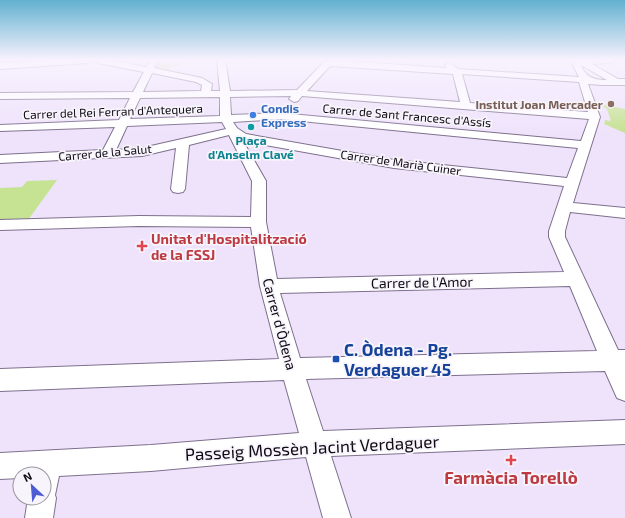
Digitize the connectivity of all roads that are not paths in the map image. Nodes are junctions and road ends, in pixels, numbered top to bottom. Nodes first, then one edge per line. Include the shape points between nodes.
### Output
1 (142, 84) edge
2 (207, 84) edge
3 (224, 84) edge
4 (306, 84) edge
5 (460, 84) edge
6 (583, 84) edge
7 (612, 84) edge
8 (625, 86) edge
9 (225, 93) junction
10 (299, 93) junction
11 (206, 94) junction
12 (137, 95) junction
13 (0, 96) edge
14 (466, 106) junction
15 (280, 116) junction
16 (594, 116) junction
17 (226, 119) junction
18 (121, 124) junction
19 (0, 128) edge
20 (233, 131) junction
21 (266, 133) junction
22 (183, 142) junction
23 (584, 145) junction
24 (108, 153) junction
25 (0, 159) edge
26 (572, 183) junction
27 (178, 189) dead end
28 (564, 207) junction
29 (625, 213) edge
30 (258, 222) junction
31 (0, 225) edge
32 (576, 279) junction
33 (269, 286) junction
34 (619, 360) edge
35 (292, 369) junction
36 (0, 380) edge
37 (625, 390) edge
38 (625, 432) edge
39 (316, 444) junction
40 (0, 466) edge
41 (12, 469) edge
42 (52, 475) edge
43 (41, 506) edge
44 (39, 518) edge
45 (336, 518) edge

1 - 12 street
2 - 11 street
3 - 9 street, Carrer d'Òdena
4 - 10 street
5 - 14 street
6 - 16 street
7 - 8 street
9 - 10 street
9 - 11 street
9 - 17 street, Carrer d'Òdena
10 - 14 street
10 - 15 street
11 - 12 street
12 - 13 street
12 - 18 street
14 - 16 street
15 - 17 street, Carrer de Sant Francesc d'Assís
15 - 21 street
15 - 23 street, Carrer de Sant Francesc d'Assís
16 - 23 street
17 - 18 street, Carrer del Rei Ferran d'Antequera
17 - 20 street, Carrer d'Òdena
18 - 19 street, Carrer del Rei Ferran d'Antequera
18 - 24 street
20 - 21 street, Carrer de Marià Cuiner via 244,137
20 - 22 street, Carrer de la Salut
20 - 30 street, Carrer d'Òdena via 259,181
21 - 26 street, Carrer de Marià Cuiner via 394,164
22 - 24 street, Carrer de la Salut via 142,152
22 - 27 street
23 - 26 street
24 - 25 street, Carrer de la Salut
26 - 28 street
28 - 29 street
28 - 32 street via 557,237
30 - 31 street via 139,221
30 - 33 street, Carrer d'Òdena
32 - 33 street, Carrer de l'Amor
32 - 34 street
33 - 35 street, Carrer d'Òdena
34 - 35 street
34 - 37 street
35 - 36 street
35 - 39 street, Carrer d'Òdena
38 - 39 street, Passeig Mossèn Jacint Verdaguer
39 - 42 street, Passeig Mossèn Jacint Verdaguer via 151,458
39 - 45 street, Carrer d'Òdena
40 - 41 street, Passeig Mossèn Jacint Verdaguer
43 - 44 street

